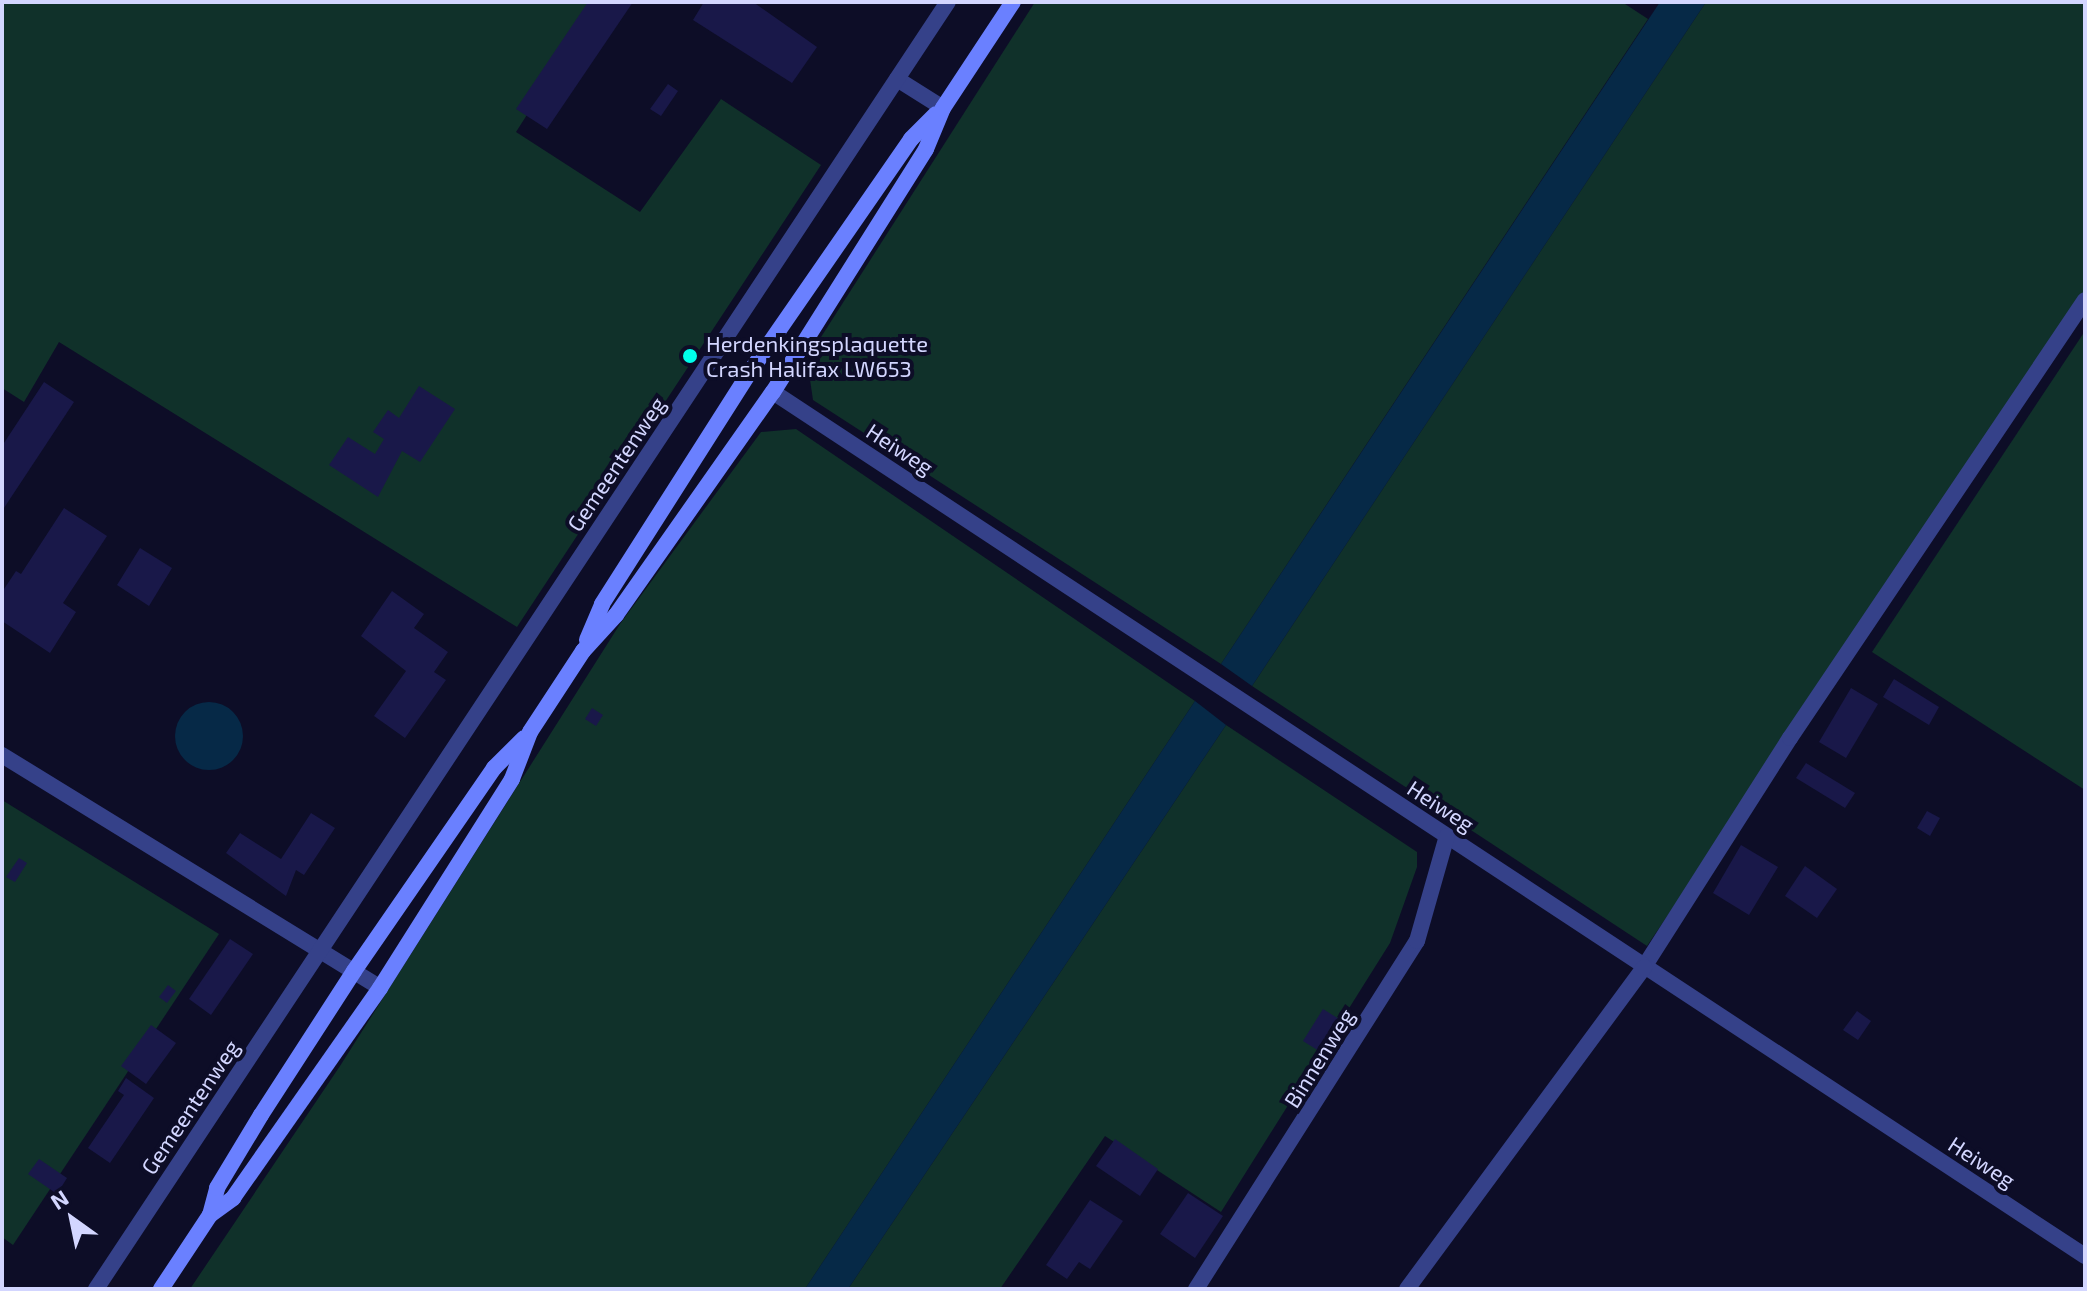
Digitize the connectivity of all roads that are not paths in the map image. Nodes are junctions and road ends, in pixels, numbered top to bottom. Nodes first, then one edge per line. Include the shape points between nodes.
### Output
1 (948, 2) edge
2 (1013, 2) edge
3 (897, 79) junction
4 (943, 108) junction
5 (2085, 300) edge
6 (773, 392) junction
7 (583, 651) junction
8 (530, 732) junction
9 (2, 755) edge
10 (1447, 836) junction
11 (320, 950) junction
12 (1644, 967) junction
13 (354, 971) junction
14 (380, 988) junction
15 (210, 1215) junction
16 (2085, 1256) edge
17 (96, 1289) edge
18 (161, 1289) edge
19 (1196, 1289) edge
20 (1407, 1289) edge

1 - 3 street, Gemeentenweg
2 - 4 main road
3 - 4 street
3 - 11 street, Gemeentenweg
4 - 6 main road via 926,149
4 - 7 main road via 911,139 747,376 602,604
5 - 12 street via 1790,738
6 - 7 main road via 616,615
6 - 10 street, Heiweg
7 - 8 main road
8 - 13 main road via 494,768
8 - 14 main road via 512,779
9 - 11 street
10 - 12 street, Heiweg
10 - 19 street, Binnenweg via 1417,941
11 - 13 street
11 - 17 street, Gemeentenweg
12 - 16 street, Heiweg
12 - 20 street
13 - 14 street
13 - 15 main road via 217,1188
14 - 15 main road via 233,1198
15 - 18 main road

